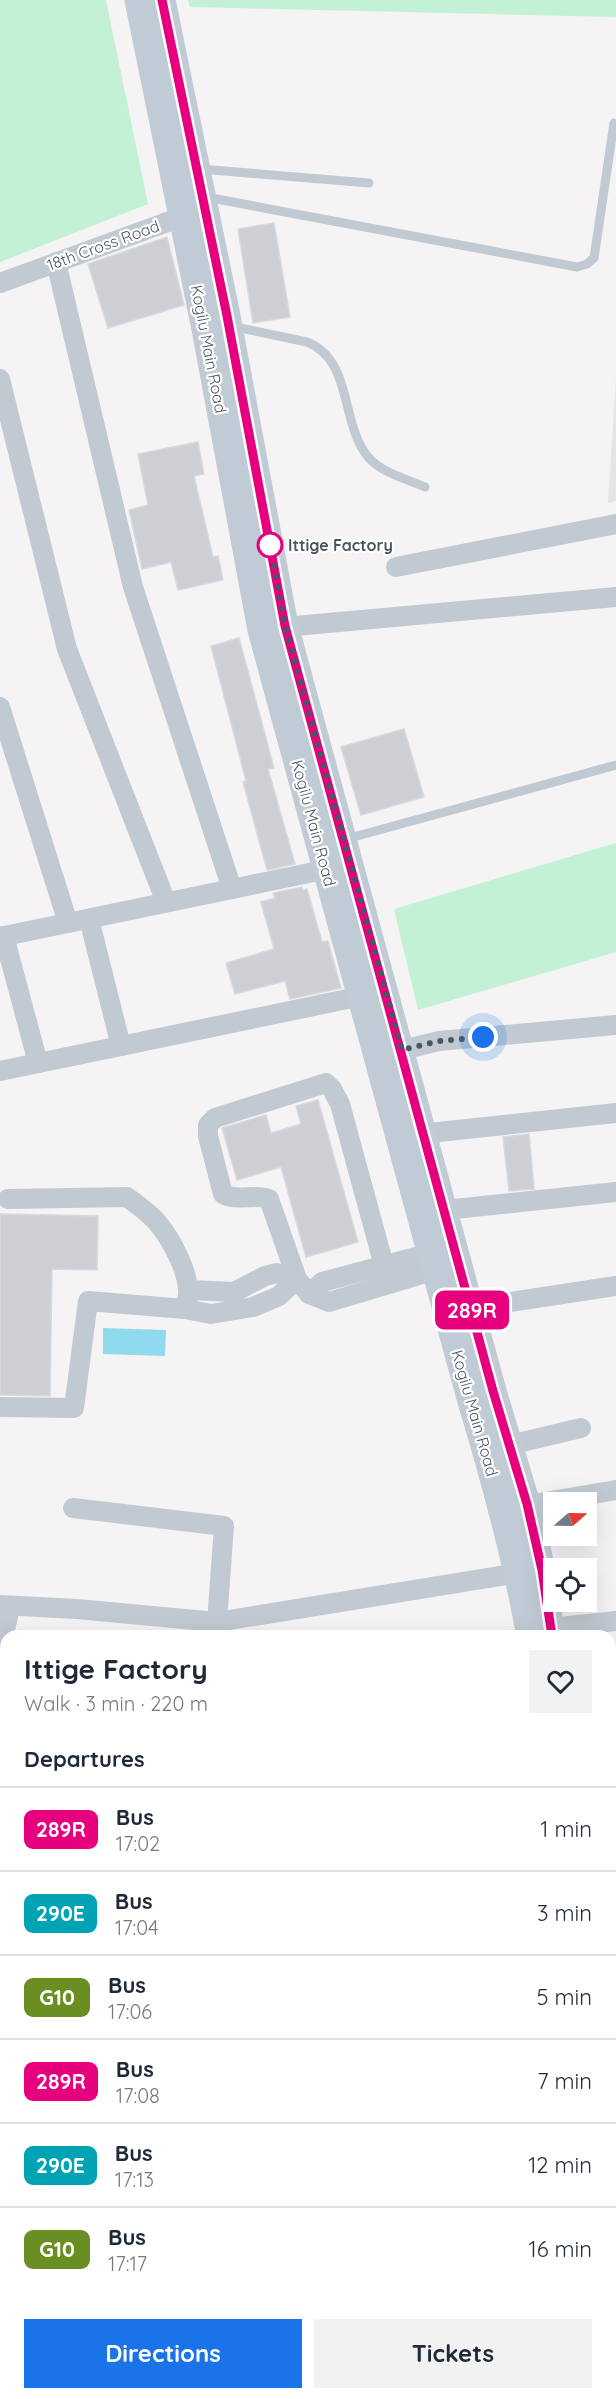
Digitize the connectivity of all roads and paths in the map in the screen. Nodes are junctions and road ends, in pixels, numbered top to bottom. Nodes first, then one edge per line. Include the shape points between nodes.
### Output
1 (138, 0) edge
2 (162, 0) edge
3 (614, 123) dead end
4 (198, 169) junction
5 (369, 183) dead end
6 (197, 207) junction
7 (56, 262) junction
8 (0, 283) edge
9 (229, 325) junction
10 (0, 379) edge
11 (425, 487) dead end
12 (616, 524) edge
13 (396, 567) dead end
14 (616, 597) edge
15 (273, 628) junction
16 (0, 707) edge
17 (616, 765) edge
18 (344, 839) junction
19 (339, 867) junction
20 (232, 889) junction
21 (166, 902) junction
22 (89, 919) junction
23 (68, 923) junction
24 (2, 937) edge
25 (362, 996) junction
26 (616, 1025) edge
27 (121, 1046) junction
28 (402, 1050) junction
29 (38, 1063) junction
30 (0, 1071) edge
31 (616, 1113) edge
32 (412, 1135) junction
33 (616, 1192) edge
34 (8, 1199) dead end
35 (445, 1210) junction
36 (434, 1262) junction
37 (387, 1274) junction
38 (616, 1286) edge
39 (303, 1287) junction
40 (188, 1300) junction
41 (471, 1308) junction
42 (0, 1407) edge
43 (581, 1428) dead end
44 (509, 1445) junction
45 (616, 1490) edge
46 (73, 1508) dead end
47 (515, 1508) junction
48 (519, 1573) junction
49 (5, 1606) edge
50 (616, 1621) edge
51 (217, 1622) junction
52 (2, 1630) edge
53 (542, 1630) edge
54 (544, 1630) edge
55 (566, 1630) edge
56 (0, 1831) edge
57 (0, 1849) edge

1 - 6 main road, Kogilu Main Road
2 - 4 main road, Kogilu Main Road
3 - 6 lane via 594,258 577,267
4 - 5 lane
4 - 6 main road, Kogilu Main Road
6 - 7 street, 18th Cross Road
6 - 9 main road, Kogilu Main Road
6 - 15 main road, Kogilu Main Road
7 - 8 street, 18th Cross Road
7 - 20 street via 133,587
9 - 11 lane via 318,346 337,371 360,446 369,458 380,468
9 - 15 main road, Kogilu Main Road
10 - 21 street via 67,649
12 - 13 street
14 - 15 street
15 - 18 main road, Kogilu Main Road
15 - 19 main road, Kogilu Main Road
16 - 23 street
17 - 18 lane
18 - 19 main road, Kogilu Main Road
19 - 20 street
19 - 25 main road, Kogilu Main Road
19 - 28 main road, Kogilu Main Road
20 - 21 street
21 - 22 street
22 - 23 street
22 - 27 street
23 - 24 street
24 - 29 street
25 - 27 street
25 - 32 main road, Kogilu Main Road
26 - 28 street via 439,1041
27 - 29 street
28 - 32 main road, Kogilu Main Road
29 - 30 street
31 - 32 street
32 - 35 main road, Kogilu Main Road
32 - 36 main road, Kogilu Main Road
33 - 35 street
34 - 40 street via 127,1197 156,1221 177,1252
35 - 41 main road, Kogilu Main Road
36 - 37 street
36 - 47 main road, Kogilu Main Road via 470,1398
37 - 39 street via 329,1302
37 - 39 street via 340,1104 326,1083 215,1118 208,1125 223,1194 230,1199 268,1199
38 - 41 street
39 - 40 street via 253,1307 211,1314
40 - 42 street via 88,1302 74,1408
41 - 44 main road, Kogilu Main Road
43 - 44 street
44 - 47 main road, Kogilu Main Road
45 - 47 street
46 - 51 street via 224,1526
47 - 48 main road, Kogilu Main Road
47 - 54 main road, Kogilu Main Road via 542,1570
48 - 51 street
48 - 53 main road, Kogilu Main Road
49 - 51 street
49 - 52 street
50 - 55 street
56 - 57 street

